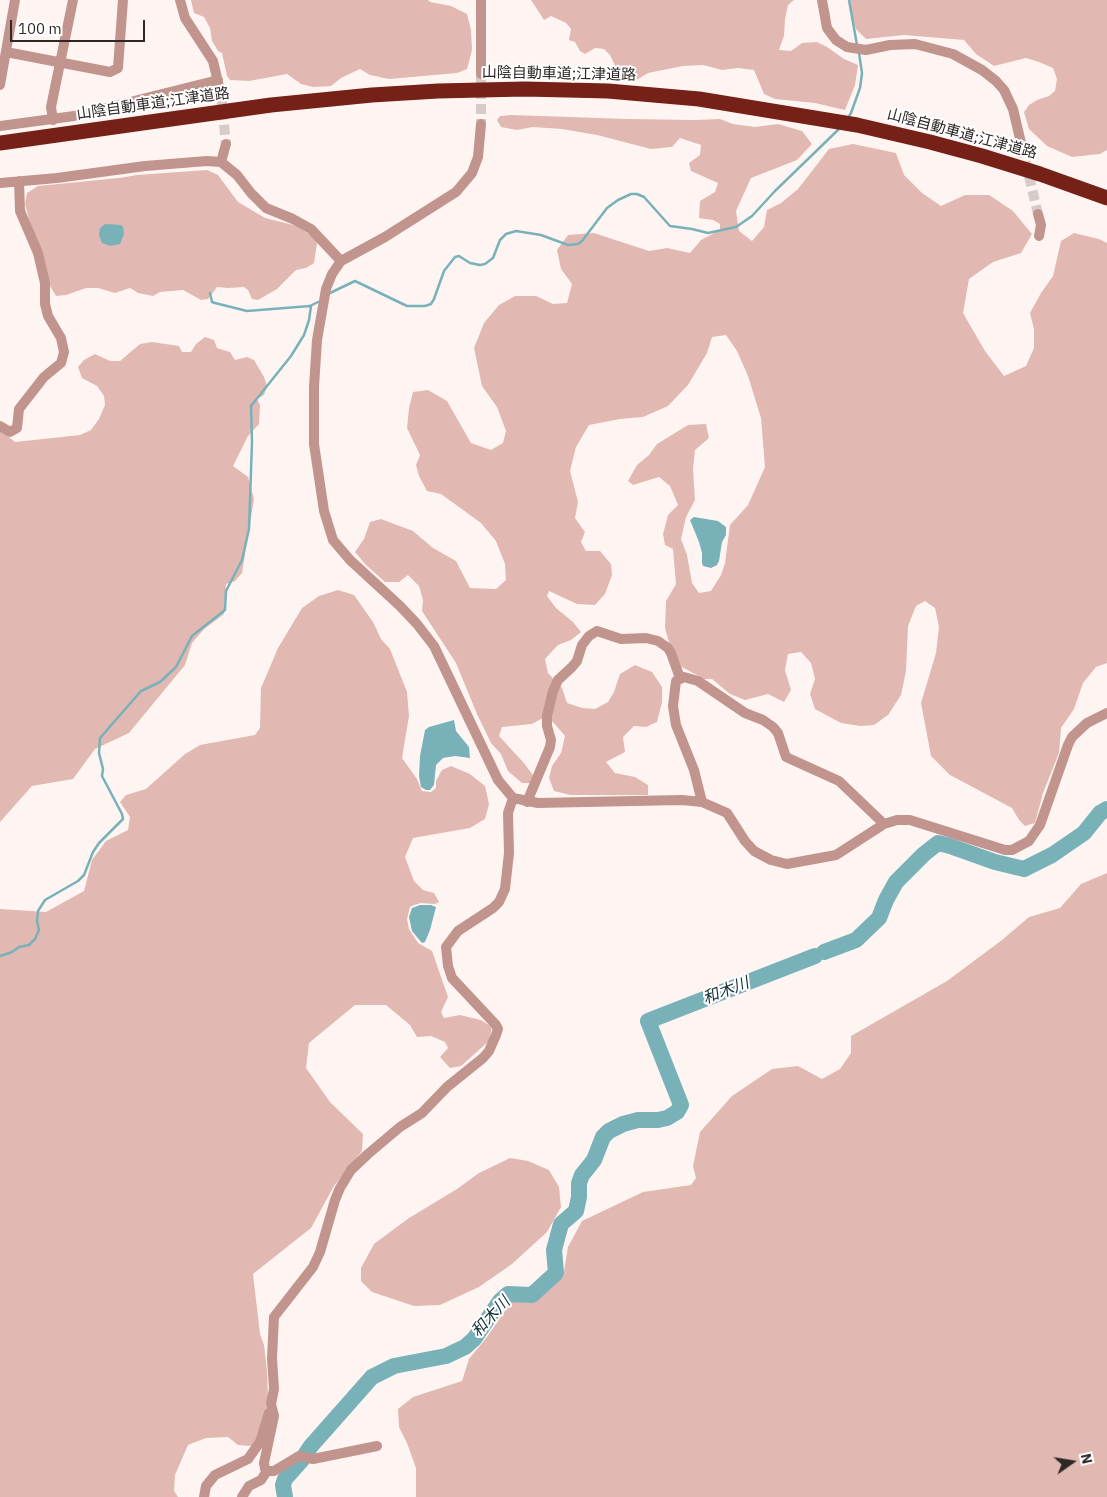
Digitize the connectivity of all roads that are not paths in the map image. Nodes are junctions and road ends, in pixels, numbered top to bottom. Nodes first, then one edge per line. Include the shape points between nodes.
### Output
1 (15, 0) edge
2 (74, 0) edge
3 (123, 0) edge
4 (180, 0) edge
5 (481, 0) edge
6 (822, 0) edge
7 (6, 52) junction
8 (60, 63) junction
9 (481, 74) tunnel mouth
10 (218, 80) junction
11 (0, 85) edge
12 (221, 95) tunnel mouth
13 (53, 120) junction
14 (481, 124) tunnel mouth
15 (0, 126) edge
16 (0, 143) edge
17 (226, 144) tunnel mouth
18 (1022, 147) tunnel mouth
19 (221, 162) junction
20 (20, 181) junction
21 (0, 183) edge
22 (1107, 198) edge
23 (1038, 214) tunnel mouth
24 (1039, 236) dead end
25 (341, 261) junction
26 (0, 426) edge
27 (680, 678) junction
28 (1107, 713) edge
29 (513, 798) junction
30 (528, 802) junction
31 (702, 802) junction
32 (884, 824) junction
33 (272, 1404) junction
34 (377, 1446) dead end
35 (267, 1471) junction
36 (204, 1497) edge
37 (242, 1497) edge

1 - 7 street
2 - 8 street
3 - 8 street via 118,68 110,72
4 - 10 street via 185,18 209,53
5 - 9 street
6 - 18 street via 827,28 836,40 847,47 858,50 915,44 953,54 996,80 1013,108
7 - 8 street
7 - 11 street
8 - 13 street via 51,107
10 - 12 street
10 - 13 street
13 - 15 street
14 - 25 street via 478,157 472,173 456,192
16 - 22 highway, 山陰自動車道;江津道路 via 271,105 372,95 525,89 608,90 698,99 857,124 1040,174
17 - 19 street
19 - 20 street via 145,166
19 - 25 street via 266,208 311,229
20 - 21 street
20 - 26 street via 20,211 38,253 48,316 61,338 64,352 61,363 44,377 20,409 17,428 10,432
23 - 24 street
25 - 29 street via 326,288 314,387 314,444 326,522 341,551 418,624 434,646 498,780
27 - 30 street via 671,653 658,641 622,639 597,631 589,636 577,661 558,680 553,691 547,716 550,747
27 - 31 street via 676,681 673,706 676,725 694,770
27 - 32 street via 698,681 746,713 763,720 778,733 786,757 839,781
28 - 32 street via 1087,723 1072,737 1040,825 1022,846 1005,850 910,820
29 - 30 street
29 - 33 street via 508,813 509,853 505,889 493,908 458,931 446,947 452,978 498,1030 483,1058 351,1170 335,1200 313,1267 274,1317
30 - 31 street
31 - 32 street via 727,813 754,851 787,864 836,855
33 - 35 street via 274,1416 264,1463
33 - 36 street via 260,1442 248,1459 215,1474 206,1486
34 - 35 street via 323,1457 294,1458 274,1471
35 - 37 street via 261,1480 249,1486

